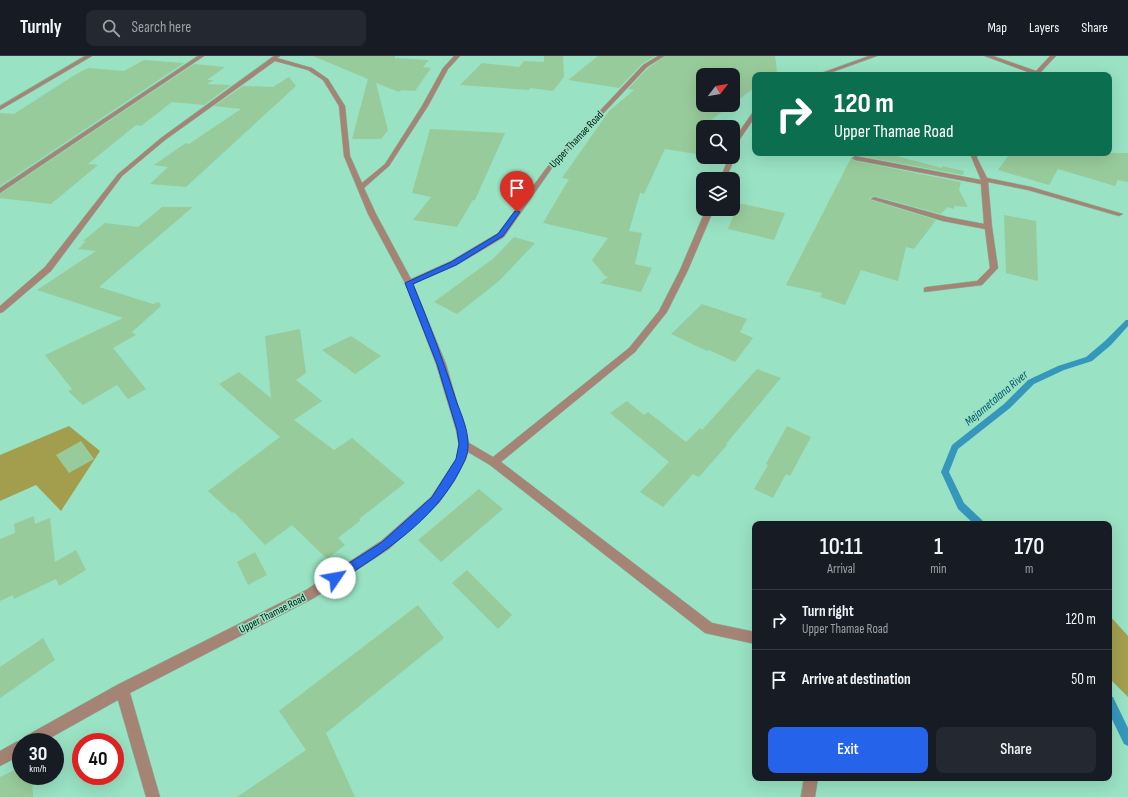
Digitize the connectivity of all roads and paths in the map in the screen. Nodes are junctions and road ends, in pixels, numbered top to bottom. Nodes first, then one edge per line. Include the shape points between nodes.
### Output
1 (89, 56) edge
2 (201, 56) edge
3 (457, 56) edge
4 (661, 56) edge
5 (874, 56) edge
6 (988, 56) edge
7 (1053, 56) edge
8 (276, 57) edge
9 (828, 72) edge
10 (1031, 72) edge
11 (1038, 72) edge
12 (0, 108) edge
13 (752, 117) edge
14 (740, 135) edge
15 (975, 156) edge
16 (855, 158) dead end
17 (984, 181) junction
18 (361, 187) junction
19 (0, 191) edge
20 (874, 200) dead end
21 (1119, 214) dead end
22 (707, 216) edge
23 (988, 227) junction
24 (409, 283) junction
25 (927, 290) dead end
26 (0, 310) edge
27 (464, 444) junction
28 (494, 462) junction
29 (752, 637) edge
30 (122, 690) junction
31 (45, 733) edge
32 (12, 752) edge
33 (0, 759) edge
34 (811, 781) edge
35 (153, 797) edge
36 (808, 797) edge

1 - 12 street
2 - 19 street
3 - 18 street via 446,68 387,165
4 - 24 street, Upper Thamae Road via 645,66 550,167 501,235 454,263
5 - 9 street
6 - 10 street
7 - 11 street
8 - 18 street via 310,69 325,79 342,106 347,156
8 - 26 street via 163,139 120,175 48,269
13 - 14 street
15 - 17 street
16 - 17 street
17 - 21 street via 1029,188
17 - 23 street
18 - 24 street via 372,214
20 - 23 street
22 - 28 street via 663,312 632,350
23 - 25 street via 994,268 979,283
24 - 27 street, Upper Thamae Road via 441,364
27 - 28 street
27 - 30 street, Upper Thamae Road via 461,459 452,477 435,500 385,545 310,594
28 - 29 street via 708,629
30 - 31 street, Upper Thamae Road
30 - 35 street
32 - 33 street
34 - 36 street

